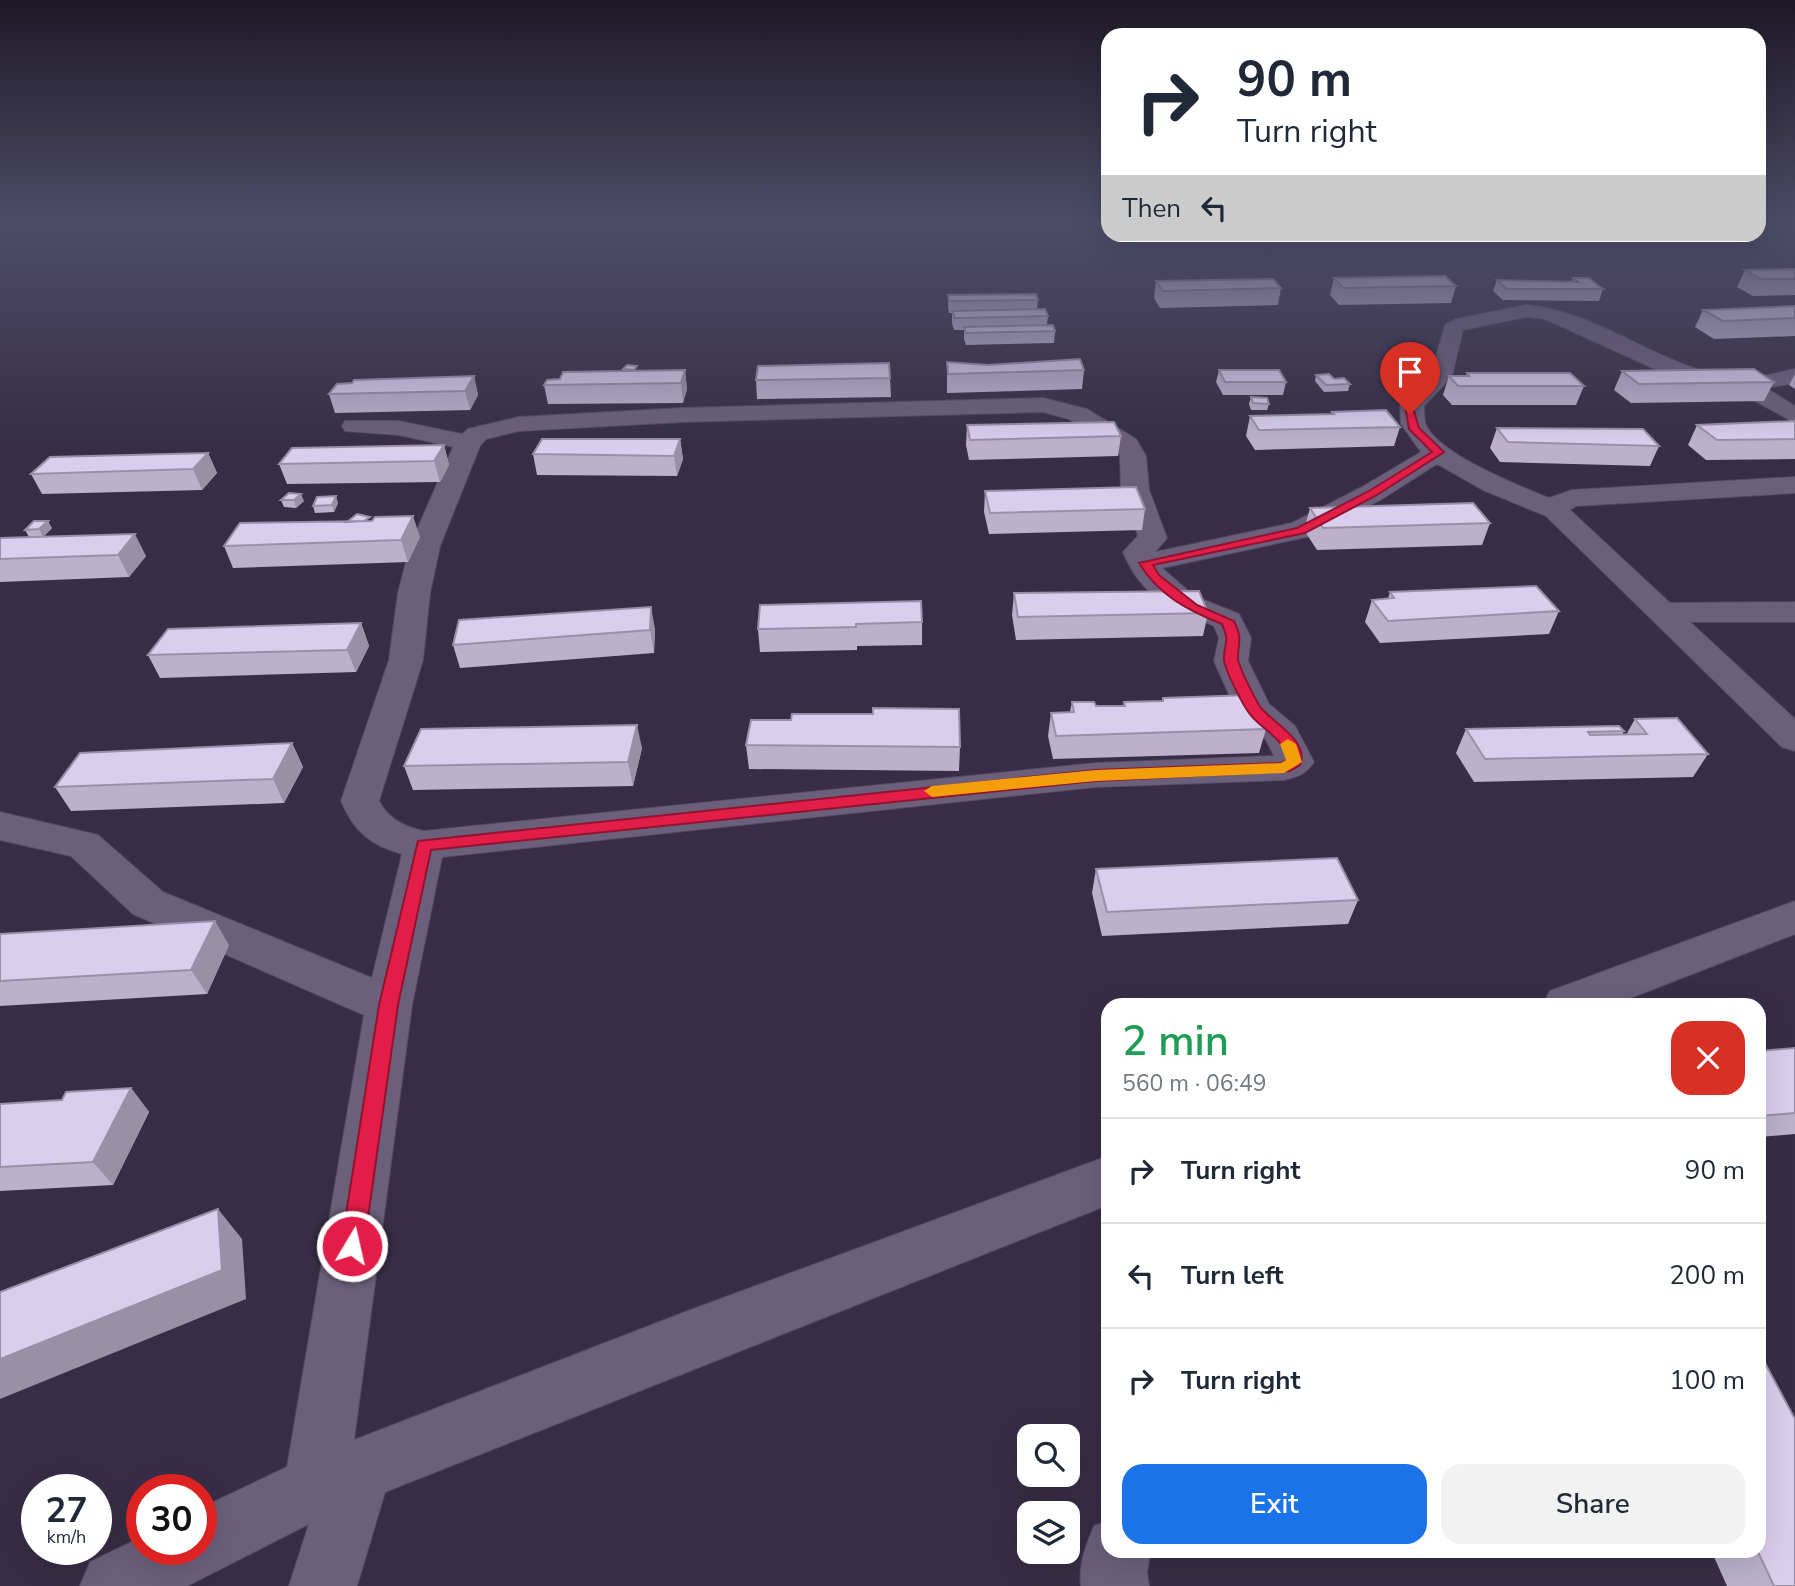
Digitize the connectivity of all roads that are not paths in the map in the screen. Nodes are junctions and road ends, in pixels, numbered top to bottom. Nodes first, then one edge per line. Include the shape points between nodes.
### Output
1 (1795, 376) edge
2 (1744, 385) junction
3 (1795, 416) edge
4 (354, 426) dead end
5 (468, 443) junction
6 (1439, 452) junction
7 (1795, 485) edge
8 (1556, 510) junction
9 (1145, 563) junction
10 (1795, 612) edge
11 (1661, 613) junction
12 (1795, 739) edge
13 (0, 826) edge
14 (424, 845) junction
15 (1795, 917) edge
16 (1582, 998) edge
17 (389, 1005) junction
18 (1101, 1183) edge
19 (337, 1479) junction
20 (217, 1535) edge
21 (1116, 1558) edge
22 (157, 1565) edge
23 (114, 1586) edge
24 (323, 1586) edge
25 (1115, 1586) edge

1 - 2 street
2 - 3 street
2 - 6 street via 1665,365 1549,313 1526,311 1464,322 1452,329 1440,379 1419,393 1410,414 1414,429
4 - 5 street via 400,428
5 - 9 street via 477,433 519,424 696,415 1062,408 1111,431 1127,444 1133,456 1135,490 1153,538 1138,552
5 - 14 street via 425,546 405,660 360,801 368,820 381,832 401,842
6 - 8 street via 1482,480
6 - 9 street via 1301,530
7 - 8 street via 1572,498 1559,503
8 - 11 street
9 - 14 street via 1154,578 1192,608 1228,621 1235,638 1231,661 1254,710 1282,734 1295,762 1261,770 1096,775
10 - 11 street
11 - 12 street
13 - 17 street via 84,845 148,903
14 - 17 street
15 - 16 street
17 - 19 street
18 - 19 street
19 - 20 street
19 - 24 street
21 - 25 street
22 - 23 street

